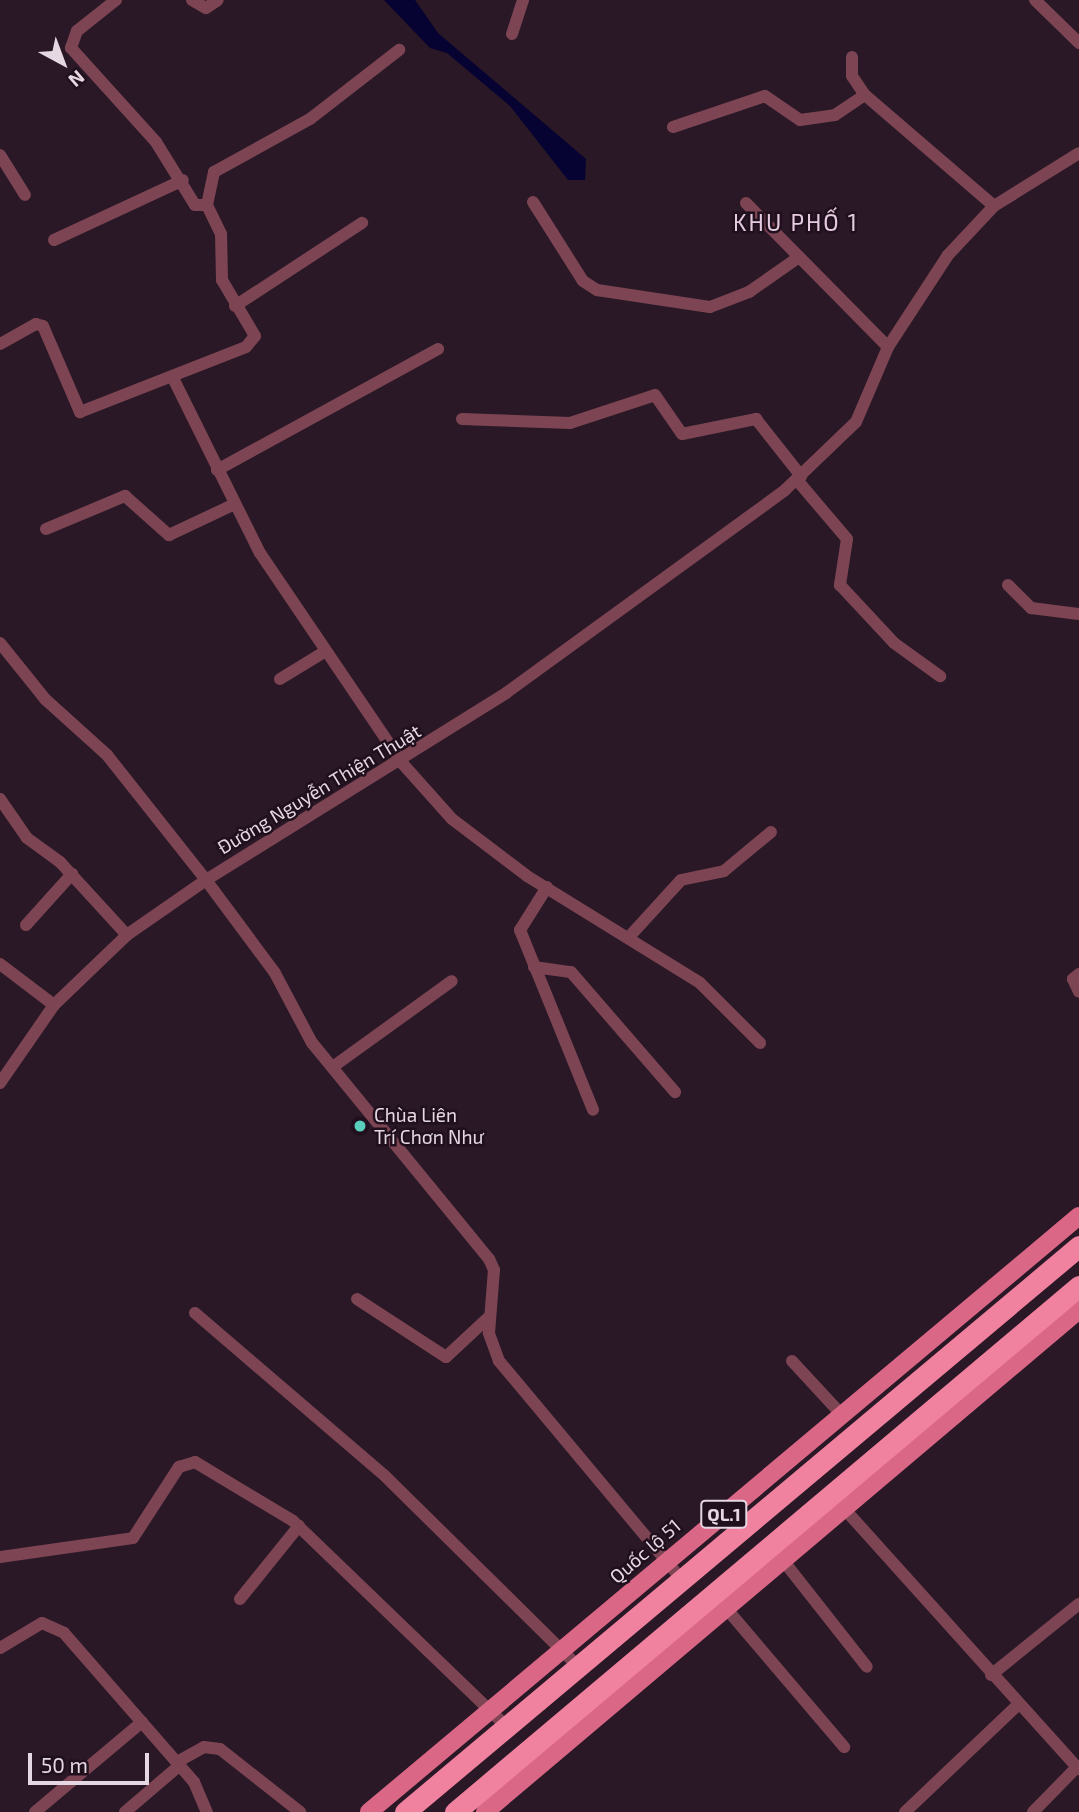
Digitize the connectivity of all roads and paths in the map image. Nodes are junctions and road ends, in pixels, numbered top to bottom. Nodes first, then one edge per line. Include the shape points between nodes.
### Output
1 (116, 0) edge
2 (192, 0) edge
3 (218, 0) edge
4 (523, 0) edge
5 (1037, 1) edge
6 (512, 34) dead end
7 (1079, 43) edge
8 (399, 50) dead end
9 (852, 57) dead end
10 (865, 95) junction
11 (673, 127) dead end
12 (1079, 153) edge
13 (0, 155) edge
14 (183, 180) junction
15 (25, 195) dead end
16 (533, 202) dead end
17 (746, 203) dead end
18 (207, 205) junction
19 (994, 206) junction
20 (362, 223) dead end
21 (54, 240) dead end
22 (799, 257) junction
23 (235, 306) junction
24 (0, 344) edge
25 (888, 347) junction
26 (438, 349) dead end
27 (173, 377) junction
28 (462, 419) dead end
29 (217, 470) junction
30 (799, 478) junction
31 (234, 504) junction
32 (46, 529) dead end
33 (1008, 585) dead end
34 (1079, 614) edge
35 (0, 643) edge
36 (324, 652) junction
37 (940, 676) dead end
38 (280, 678) dead end
39 (402, 763) junction
40 (0, 799) edge
41 (771, 832) dead end
42 (72, 874) junction
43 (206, 880) junction
44 (547, 887) junction
45 (26, 925) dead end
46 (127, 935) junction
47 (629, 937) junction
48 (0, 964) edge
49 (534, 967) junction
50 (1079, 974) edge
51 (452, 981) dead end
52 (1079, 992) edge
53 (54, 1005) junction
54 (760, 1043) dead end
55 (5, 1066) edge
56 (334, 1066) junction
57 (0, 1083) edge
58 (675, 1092) dead end
59 (593, 1110) dead end
60 (1079, 1216) edge
61 (1079, 1246) edge
62 (1079, 1286) edge
63 (357, 1299) dead end
64 (1079, 1310) edge
65 (195, 1313) dead end
66 (490, 1316) junction
67 (792, 1361) dead end
68 (841, 1415) junction
69 (839, 1502) junction
70 (299, 1526) junction
71 (0, 1557) edge
72 (782, 1559) junction
73 (667, 1563) junction
74 (683, 1581) junction
75 (240, 1599) dead end
76 (1079, 1604) edge
77 (725, 1607) junction
78 (0, 1648) edge
79 (563, 1651) junction
80 (579, 1667) junction
81 (867, 1667) dead end
82 (991, 1675) junction
83 (1019, 1704) junction
84 (491, 1710) junction
85 (142, 1721) junction
86 (507, 1727) junction
87 (844, 1747) dead end
88 (178, 1763) junction
89 (1078, 1768) edge
90 (35, 1812) edge
91 (125, 1812) edge
92 (207, 1812) edge
93 (300, 1812) edge
94 (369, 1812) edge
95 (405, 1812) edge
96 (455, 1812) edge
97 (485, 1812) edge
98 (905, 1812) edge
99 (1033, 1812) edge

1 - 14 street via 77,31 71,48
2 - 3 street via 206,8
4 - 6 street
5 - 7 street
8 - 18 street via 310,119 214,172
9 - 10 street via 852,76
10 - 11 street via 835,115 800,120 765,96
10 - 19 street
12 - 19 street, Đường Nguyễn Thiện Thuật
13 - 15 street
14 - 18 street via 195,205
14 - 21 street
16 - 22 street via 583,281 597,290 710,307 749,292
17 - 22 street
18 - 23 street via 221,234 222,280
19 - 25 street, Đường Nguyễn Thiện Thuật via 933,273
20 - 23 street
22 - 25 street
23 - 27 street via 256,336 253,342
24 - 27 street via 36,324 43,326 79,412
25 - 30 street, Đường Nguyễn Thiện Thuật via 856,422
26 - 29 street
27 - 29 street
28 - 30 street via 570,423 655,395 682,434 756,419
29 - 31 street
30 - 37 street via 847,539 840,585 894,643
30 - 39 street, Đường Nguyễn Thiện Thuật
31 - 32 street via 169,535 125,496
31 - 36 street
33 - 34 street via 1031,608
35 - 43 street via 45,699 101,748
36 - 38 street
36 - 39 street
39 - 43 street, Đường Nguyễn Thiện Thuật
39 - 44 street via 452,819
40 - 42 street via 27,838
41 - 47 street via 724,871 681,880
42 - 45 street
42 - 46 street
43 - 46 street
43 - 56 street, Đường Nguyễn Thiện Thuật via 275,973 301,1028
44 - 47 street
44 - 49 street via 520,930
46 - 53 street
47 - 54 street via 700,983
48 - 53 street
49 - 58 street via 571,972
49 - 59 street
50 - 52 street via 1073,979
51 - 56 street
53 - 55 street
55 - 57 street
56 - 66 street, Đường Nguyễn Thiện Thuật via 489,1259
60 - 68 main road, Quốc lộ 51 / QL.1
61 - 74 highway, QL.1
62 - 69 highway
63 - 66 street via 446,1357
64 - 69 main road
65 - 79 street via 385,1476
66 - 73 street, Đường Nguyễn Thiện Thuật via 499,1361
67 - 68 street
68 - 73 main road, Quốc lộ 51 / QL.1
69 - 72 main road
69 - 82 street
69 - 96 highway
70 - 71 street via 241,1488 186,1462 133,1538
70 - 75 street
70 - 84 street
72 - 77 main road
72 - 81 street
73 - 74 street, Đường Nguyễn Thiện Thuật
73 - 79 main road, Quốc lộ 51 / QL.1
74 - 80 highway, QL.1
76 - 82 street
77 - 87 street
77 - 97 main road
78 - 85 street via 27,1629 54,1626
79 - 80 street
79 - 84 main road, Quốc lộ 51 / QL.1
80 - 86 highway, QL.1
82 - 83 street
83 - 89 street
83 - 98 street
84 - 86 street
84 - 94 main road, Quốc lộ 51 / QL.1
85 - 88 street
85 - 90 street
86 - 95 highway, QL.1
88 - 91 street
88 - 92 street
88 - 93 street via 204,1747 220,1749
89 - 99 street

